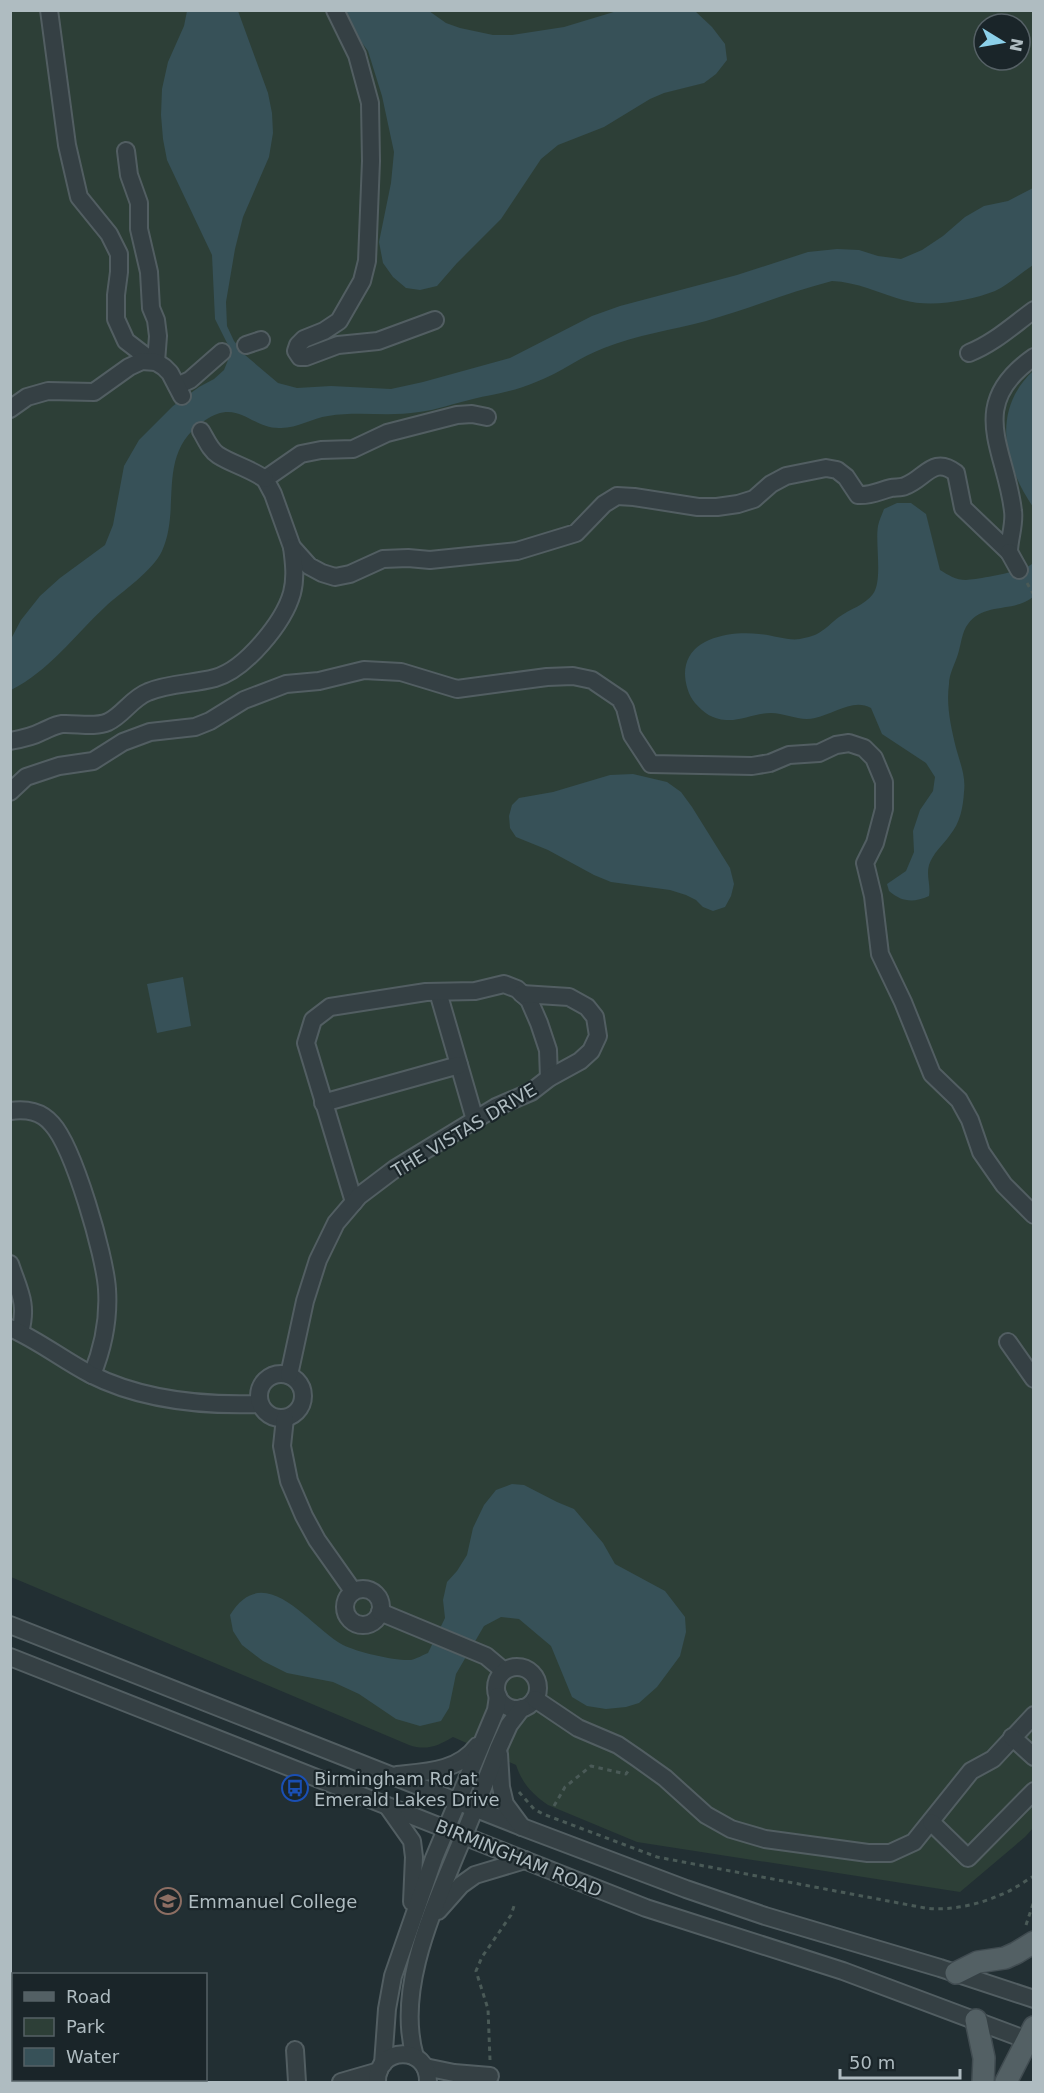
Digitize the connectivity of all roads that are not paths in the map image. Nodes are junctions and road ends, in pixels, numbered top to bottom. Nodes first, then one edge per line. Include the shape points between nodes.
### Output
1 (49, 10) edge
2 (335, 10) edge
3 (126, 151) dead end
4 (1034, 310) edge
5 (435, 320) dead end
6 (222, 352) dead end
7 (969, 353) dead end
8 (1034, 357) edge
9 (154, 362) junction
10 (10, 409) edge
11 (487, 417) dead end
12 (201, 431) dead end
13 (265, 479) junction
14 (292, 547) junction
15 (1009, 552) junction
16 (1019, 570) dead end
17 (10, 741) edge
18 (10, 792) edge
19 (438, 992) junction
20 (522, 994) junction
21 (459, 1065) junction
22 (549, 1078) junction
23 (323, 1103) junction
24 (10, 1111) edge
25 (475, 1120) junction
26 (354, 1202) junction
27 (1034, 1215) edge
28 (10, 1264) edge
29 (15, 1330) edge
30 (1008, 1342) dead end
31 (92, 1375) junction
32 (289, 1375) junction
33 (1034, 1379) edge
34 (260, 1404) junction
35 (285, 1418) junction
36 (353, 1592) junction
37 (380, 1612) junction
38 (10, 1625) edge
39 (10, 1657) edge
40 (504, 1671) junction
41 (498, 1696) junction
42 (529, 1704) junction
43 (1034, 1715) edge
44 (484, 1736) junction
45 (1012, 1737) junction
46 (499, 1748) junction
47 (1034, 1758) edge
48 (393, 1776) junction
49 (1034, 1791) edge
50 (457, 1801) junction
51 (388, 1806) junction
52 (475, 1808) junction
53 (931, 1822) junction
54 (522, 1827) junction
55 (446, 1829) junction
56 (464, 1836) junction
57 (525, 1860) junction
58 (430, 1919) junction
59 (411, 1921) junction
60 (1034, 1942) edge
61 (956, 1973) junction
62 (1034, 1999) edge
63 (976, 2020) junction
64 (1031, 2036) edge
65 (295, 2050) dead end
66 (423, 2069) edge
67 (380, 2072) edge
68 (463, 2074) junction
69 (490, 2076) road end
70 (297, 2082) edge
71 (341, 2082) edge
72 (445, 2082) edge
73 (983, 2082) edge
74 (1006, 2082) edge

1 - 9 street via 78,197 109,234 119,254 116,319 126,341
2 - 5 street via 357,55 370,103 367,261 362,281 339,321 304,339 296,351 300,357 306,357 338,345 378,341
3 - 9 street via 139,203 139,229 156,320
4 - 7 street via 994,341
6 - 9 street via 179,391 170,374
8 - 15 street via 1007,382 997,399 994,422 1014,513
9 - 10 street via 142,361 129,367 94,392 48,391 27,397
11 - 13 street via 457,415 387,432 353,449 300,453
12 - 13 street via 218,455
13 - 14 street
14 - 15 street via 309,566 335,577 383,559 430,560 517,551 576,532 617,496 698,507 727,506 754,498 786,476 826,468 846,477 858,495 869,496 906,486 937,467 949,467 956,473 963,508
14 - 17 street via 295,572 292,593 283,613 244,662 230,673 146,692 108,722 52,726
15 - 16 street
18 - 27 street via 26,777 59,766 93,761 123,742 150,732 195,727 244,700 286,684 364,670 401,672 457,689 547,677 592,680 620,699 632,735 651,764 752,766 819,753 836,745 849,743 864,748 874,758 884,782 884,809 866,863 880,954 932,1074 959,1100 981,1152 1004,1185
19 - 20 street via 475,991 504,984
19 - 21 street
19 - 23 street via 330,1007 313,1020 306,1043
20 - 22 street, THE VISTAS DRIVE via 529,1000 548,1050
20 - 22 street via 569,997 587,1007 595,1017 598,1036 591,1051
21 - 23 street
21 - 25 street
22 - 25 street, THE VISTAS DRIVE via 531,1092
23 - 26 street
24 - 31 street via 36,1112 52,1124 80,1184 104,1264 107,1289 106,1327
25 - 26 street, THE VISTAS DRIVE via 396,1168
26 - 32 street, THE VISTAS DRIVE via 336,1223 318,1260
28 - 29 street via 25,1315
29 - 31 street
30 - 33 street
31 - 34 street via 154,1396
32 - 34 street via 268,1378 260,1389
32 - 35 street via 300,1384 303,1398 297,1411
34 - 35 street via 270,1415
35 - 36 street via 282,1446 289,1481 317,1540
36 - 37 street via 371,1591 380,1600
36 - 37 street via 345,1601 349,1619 366,1624
37 - 40 street via 486,1656
38 - 48 street, BIRMINGHAM ROAD
39 - 51 street, BIRMINGHAM ROAD
40 - 41 street via 497,1683
40 - 42 street via 520,1667 534,1676 538,1691
41 - 42 street via 508,1707
41 - 44 street
42 - 46 street via 509,1725
42 - 53 street via 618,1745 665,1778 706,1815 731,1829 765,1839 891,1853 914,1842
43 - 45 street
44 - 48 street via 461,1762 439,1770
44 - 50 street
45 - 47 street
45 - 53 street via 993,1759 971,1771
46 - 52 street
46 - 54 street via 503,1798
48 - 50 street, BIRMINGHAM ROAD
49 - 53 street via 968,1858
50 - 52 street, BIRMINGHAM ROAD
50 - 55 street
51 - 55 street, BIRMINGHAM ROAD
51 - 59 street via 412,1844
52 - 54 street, BIRMINGHAM ROAD
52 - 56 street
54 - 61 street, BIRMINGHAM ROAD via 765,1916
55 - 56 street, BIRMINGHAM ROAD
55 - 59 street
56 - 57 street, BIRMINGHAM ROAD
56 - 58 street
57 - 58 street via 475,1875 460,1885
57 - 63 street, BIRMINGHAM ROAD via 646,1908 843,1971
58 - 66 street via 410,2002 409,2038
59 - 67 street via 391,1987
60 - 61 main road via 1016,1953 978,1962
61 - 62 street, BIRMINGHAM ROAD
63 - 64 street, BIRMINGHAM ROAD
63 - 73 main road via 984,2058
64 - 74 main road
65 - 70 street
66 - 67 street via 398,2055
66 - 68 street
67 - 71 street
68 - 69 street
68 - 72 street

